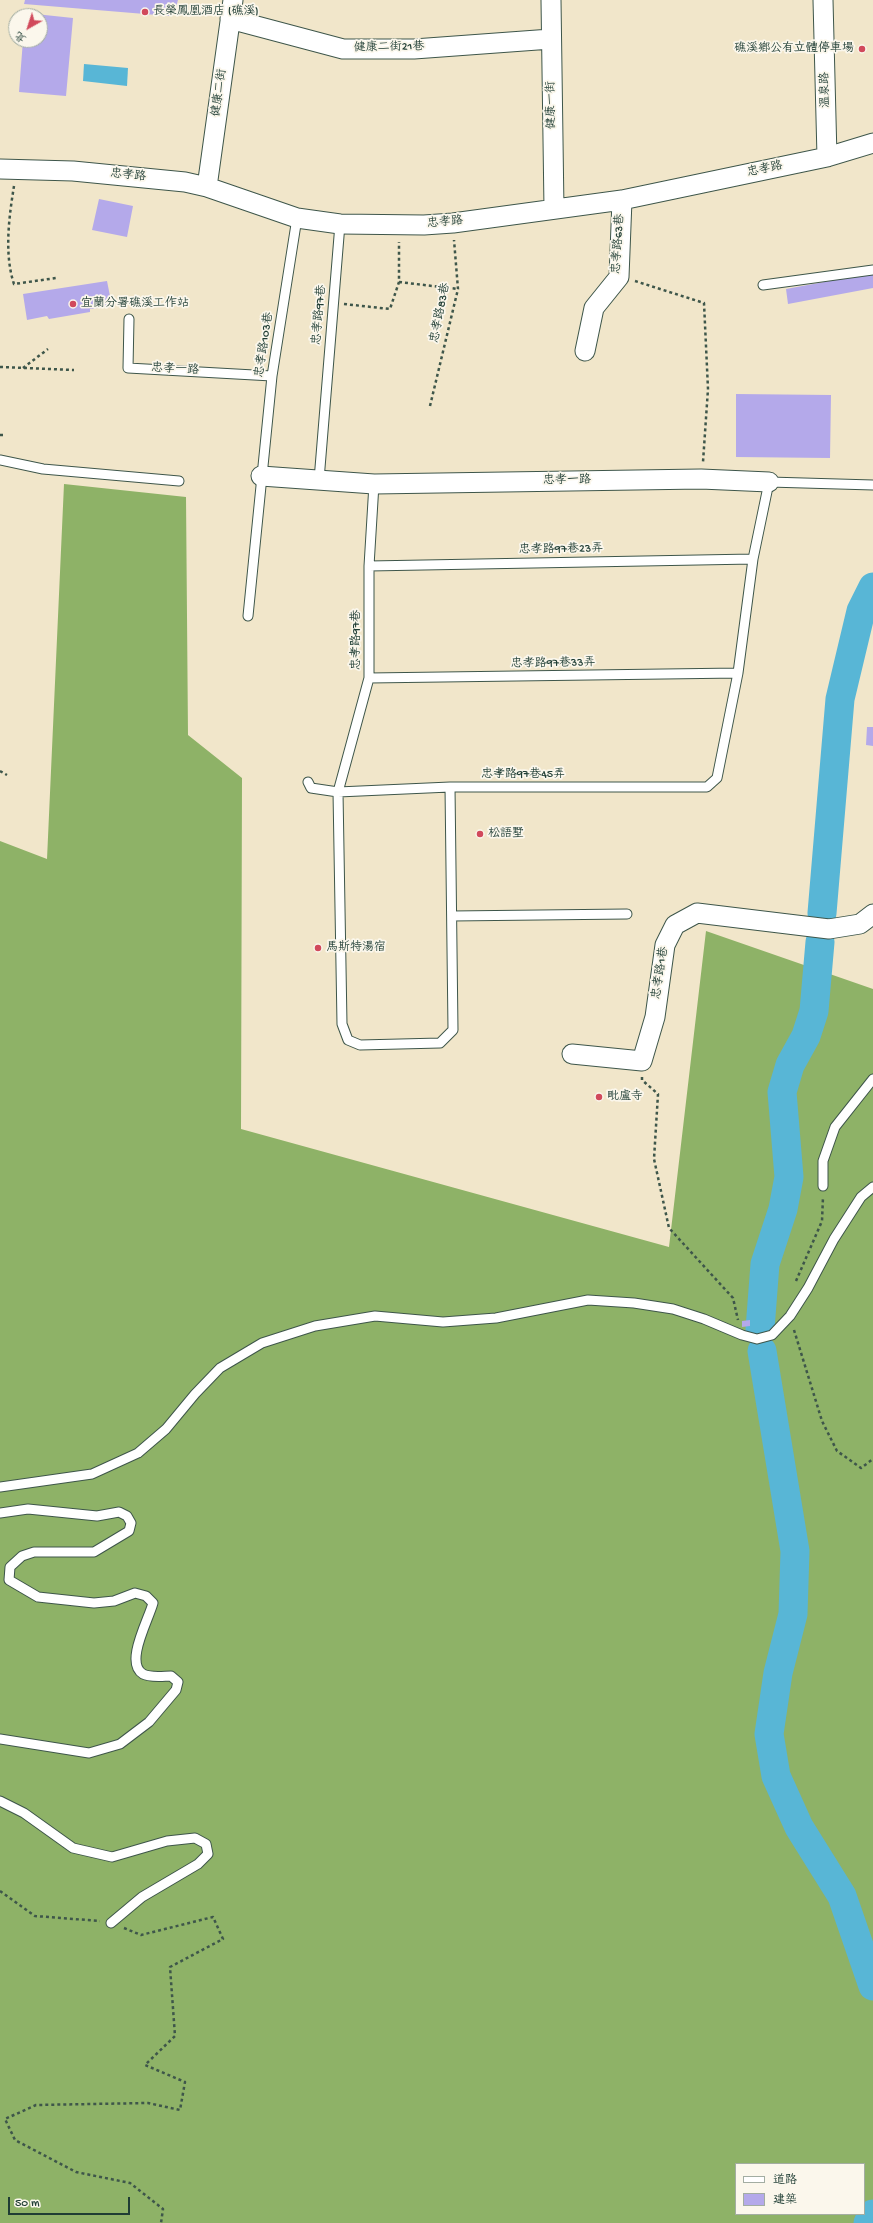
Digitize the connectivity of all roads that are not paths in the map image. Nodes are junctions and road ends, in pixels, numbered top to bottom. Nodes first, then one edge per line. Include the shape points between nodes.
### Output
1 (233, 0) edge
2 (551, 0) edge
3 (823, 0) edge
4 (230, 19) junction
5 (551, 39) junction
6 (873, 143) edge
7 (827, 157) junction
8 (8, 169) edge
9 (207, 187) junction
10 (622, 200) junction
11 (554, 209) junction
12 (297, 218) junction
13 (340, 224) junction
14 (873, 270) edge
15 (762, 285) dead end
16 (129, 319) dead end
17 (584, 351) dead end
18 (272, 376) junction
19 (0, 460) edge
20 (260, 476) junction
21 (319, 480) junction
22 (179, 482) dead end
23 (770, 482) junction
24 (374, 484) junction
25 (873, 486) edge
26 (753, 559) junction
27 (369, 566) junction
28 (248, 616) dead end
29 (738, 673) junction
30 (369, 678) junction
31 (308, 782) dead end
32 (450, 787) junction
33 (338, 792) junction
34 (627, 914) dead end
35 (873, 914) edge
36 (452, 916) junction
37 (572, 1054) dead end
38 (873, 1079) edge
39 (823, 1186) road end
40 (873, 1187) edge
41 (0, 1487) edge
42 (0, 1513) edge
43 (0, 1739) edge
44 (0, 1801) edge
45 (111, 1923) road end

1 - 4 street, 健康二街
2 - 5 street, 健康一街
3 - 7 street, 溫泉路
4 - 5 street, 健康二街21巷 via 343,49 414,49
4 - 9 street, 健康二街
5 - 11 street, 健康一街
6 - 7 street, 忠孝路
7 - 10 street, 忠孝路
8 - 9 street, 忠孝路 via 73,171 185,182
9 - 12 street, 忠孝路
10 - 11 street, 忠孝路
10 - 17 street, 忠孝路63巷 via 620,276 594,308
11 - 13 street, 忠孝路 via 453,223
12 - 13 street, 忠孝路
12 - 18 lane, 忠孝路103巷
13 - 21 lane, 忠孝路97巷
14 - 15 lane
16 - 18 lane, 忠孝一路 via 128,368
18 - 20 lane, 忠孝路103巷
19 - 22 lane via 43,469
20 - 21 street, 忠孝一路
20 - 28 lane, 忠孝路103巷
21 - 24 street, 忠孝一路
23 - 24 street, 忠孝一路 via 701,479
23 - 25 lane, 忠孝一路
23 - 26 lane
24 - 27 lane, 忠孝路97巷
26 - 27 lane, 忠孝路97巷23弄
26 - 29 lane
27 - 30 lane, 忠孝路97巷
29 - 30 lane, 忠孝路97巷33弄
29 - 32 lane, 忠孝路97巷45弄 via 717,778 707,787
30 - 33 lane, 忠孝路97巷
31 - 33 lane, 忠孝路97巷45弄 via 311,788
32 - 33 lane, 忠孝路97巷45弄
32 - 36 lane, 忠孝路97巷
33 - 36 lane, 忠孝路97巷 via 342,1024 348,1040 360,1045 440,1043 453,1030
34 - 36 lane
35 - 37 street, 忠孝路1巷 via 860,924 829,929 697,913 675,925 665,945 654,1017 642,1061
38 - 39 lane via 835,1127 823,1161
40 - 41 lane via 862,1197 838,1233 790,1316 772,1335 757,1339 673,1309 588,1300 496,1318 443,1322 375,1316 316,1326 262,1343 220,1368 166,1429 138,1453 92,1474
42 - 43 lane via 28,1509 97,1516 119,1512 127,1516 131,1523 129,1531 100,1549 94,1552 34,1552 22,1556 10,1567 9,1580 38,1597 94,1603 114,1601 135,1593 146,1596 153,1603 138,1645 138,1670 145,1675 171,1676 178,1682 176,1690 149,1722 120,1744 89,1753
44 - 45 lane via 24,1813 73,1848 112,1857 167,1841 195,1838 206,1844 208,1854 198,1864 142,1897

